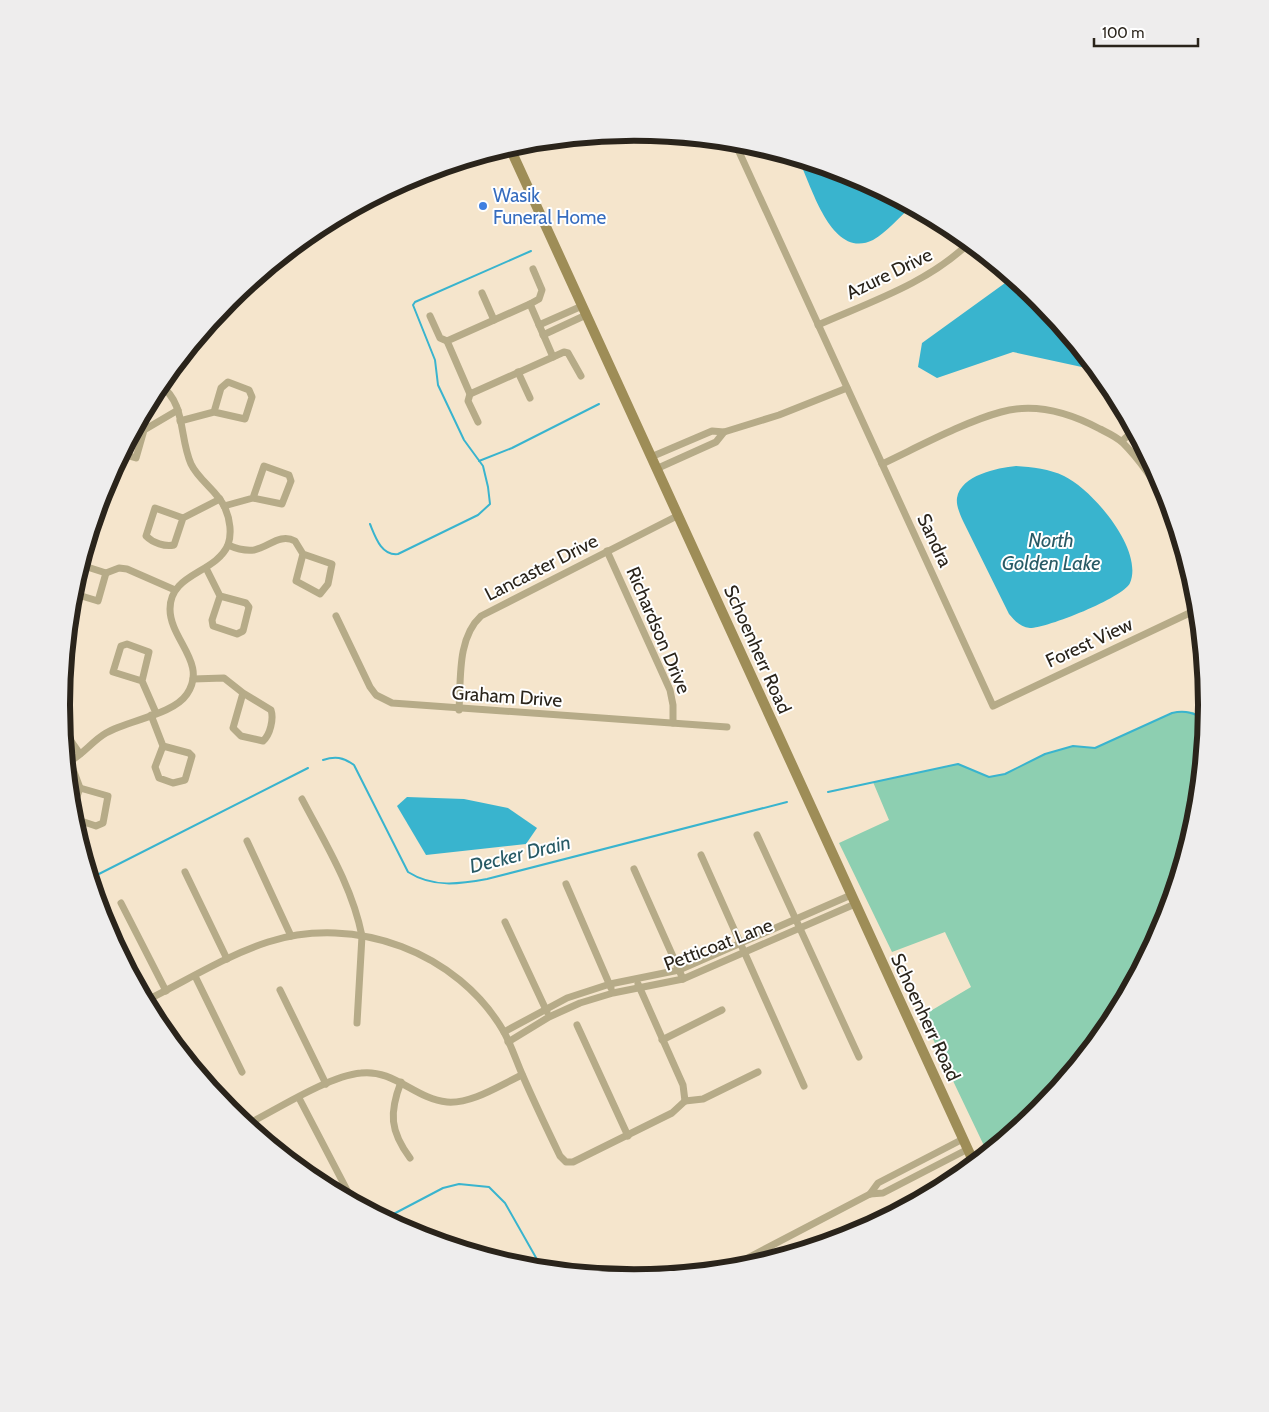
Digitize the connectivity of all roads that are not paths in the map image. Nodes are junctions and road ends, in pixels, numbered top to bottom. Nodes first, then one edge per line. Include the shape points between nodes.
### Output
1 (739, 151) edge
2 (513, 155) edge
3 (964, 248) edge
4 (533, 269) dead end
5 (482, 293) dead end
6 (530, 304) junction
7 (584, 311) junction
8 (430, 316) dead end
9 (494, 320) junction
10 (539, 325) junction
11 (818, 325) junction
12 (543, 334) junction
13 (447, 341) junction
14 (553, 357) junction
15 (518, 372) junction
16 (581, 376) dead end
17 (847, 388) junction
18 (166, 391) edge
19 (470, 394) junction
20 (530, 398) dead end
21 (178, 410) junction
22 (214, 412) junction
23 (180, 421) junction
24 (478, 422) dead end
25 (144, 430) joint
26 (724, 432) junction
27 (1129, 435) edge
28 (1122, 441) junction
29 (128, 456) edge
30 (651, 457) junction
31 (882, 464) junction
32 (656, 469) junction
33 (1149, 473) edge
34 (253, 498) junction
35 (220, 499) junction
36 (224, 506) junction
37 (677, 516) junction
38 (183, 518) junction
39 (228, 545) junction
40 (607, 552) junction
41 (303, 554) junction
42 (87, 567) edge
43 (206, 568) junction
44 (106, 573) junction
45 (175, 590) junction
46 (81, 596) edge
47 (220, 596) junction
48 (1191, 612) edge
49 (336, 616) dead end
50 (193, 679) junction
51 (142, 681) junction
52 (243, 693) junction
53 (993, 706) joint
54 (459, 710) junction
55 (154, 714) junction
56 (673, 723) junction
57 (727, 728) dead end
58 (71, 741) edge
59 (163, 746) junction
60 (80, 754) junction
61 (73, 759) edge
62 (74, 775) edge
63 (80, 788) junction
64 (77, 795) edge
65 (302, 799) dead end
66 (82, 821) edge
67 (757, 835) dead end
68 (247, 841) dead end
69 (701, 855) dead end
70 (634, 869) dead end
71 (185, 872) dead end
72 (566, 884) dead end
73 (853, 900) junction
74 (121, 903) dead end
75 (798, 919) junction
76 (506, 922) dead end
77 (801, 928) junction
78 (291, 936) junction
79 (362, 936) junction
80 (742, 944) junction
81 (746, 953) junction
82 (227, 959) junction
83 (679, 970) junction
84 (194, 976) junction
85 (635, 978) junction
86 (683, 979) junction
87 (610, 984) junction
88 (639, 988) junction
89 (280, 990) dead end
90 (166, 991) junction
91 (613, 993) junction
92 (152, 998) edge
93 (545, 1008) junction
94 (722, 1010) dead end
95 (549, 1017) junction
96 (357, 1023) dead end
97 (577, 1025) dead end
98 (504, 1032) junction
99 (662, 1040) junction
100 (508, 1042) junction
101 (859, 1057) dead end
102 (242, 1072) dead end
103 (758, 1072) dead end
104 (522, 1075) junction
105 (401, 1082) junction
106 (326, 1084) junction
107 (804, 1086) dead end
108 (299, 1098) junction
109 (685, 1101) junction
110 (253, 1122) edge
111 (628, 1136) junction
112 (963, 1139) junction
113 (968, 1149) junction
114 (410, 1158) dead end
115 (972, 1158) edge
116 (348, 1192) dead end
117 (870, 1194) junction
118 (741, 1261) edge

1 - 11 street
2 - 7 street, Schoenherr Road
3 - 11 street, Azure Drive via 935,271
4 - 6 street via 542,290
5 - 9 street
6 - 9 street
6 - 10 street
7 - 10 street
7 - 12 street
7 - 30 street, Schoenherr Road
8 - 13 street via 440,338
9 - 13 street
10 - 12 street
11 - 17 street, Sandra
12 - 14 street
13 - 19 street
14 - 15 street
14 - 16 street via 564,352 572,355
15 - 19 street
15 - 20 street
17 - 26 street via 779,415
17 - 31 street, Sandra
18 - 21 street
19 - 24 street via 468,401
21 - 23 street
21 - 25 street
22 - 22 street via 245,419 252,397 249,390 228,382 221,388
22 - 23 street
23 - 35 street via 191,464
25 - 29 street via 136,458
26 - 30 street via 712,431
26 - 32 street via 716,442
27 - 28 street
28 - 31 street via 1073,415 1025,408 991,415
28 - 33 street
30 - 32 street, Schoenherr Road
31 - 53 street, Sandra
32 - 37 street, Schoenherr Road
34 - 34 street via 282,504 292,481 289,475 264,466
34 - 36 street
35 - 36 street
35 - 38 street
36 - 39 street via 230,524
37 - 40 street, Lancaster Drive
37 - 73 street, Schoenherr Road
38 - 38 street via 155,508 146,536 154,542 174,545
39 - 41 street via 254,550 287,538 295,541
39 - 43 street via 219,559
40 - 54 street, Lancaster Drive via 496,606 477,619 469,630 464,649
40 - 56 street, Richardson Drive via 670,690
41 - 41 street via 296,581 320,594 328,584 332,564
42 - 44 street
43 - 45 street via 186,579
43 - 47 street
44 - 45 street via 119,568 128,569
44 - 46 street via 98,601
45 - 50 street via 171,598 171,615 193,666
47 - 47 street via 213,626 236,634 243,631 249,607 246,603
48 - 53 street, Forest View
49 - 54 street, Graham Drive via 376,695 402,705
50 - 52 street via 224,678
50 - 55 street via 185,697
51 - 51 street via 113,672 121,646 126,644 149,652
51 - 55 street
52 - 52 street via 233,728 241,736 263,741 272,718 271,710
54 - 56 street, Graham Drive
55 - 59 street
55 - 60 street via 104,734
56 - 57 street, Graham Drive
58 - 60 street
59 - 59 street via 155,768 159,778 173,783 185,780 192,756
60 - 61 street
62 - 63 street
63 - 64 street
63 - 66 street via 108,796 102,823 96,826
65 - 79 street via 346,884
67 - 75 street
68 - 78 street
69 - 80 street
70 - 83 street
71 - 82 street
72 - 87 street
73 - 75 street, Petticoat Lane
73 - 77 street, Petticoat Lane
73 - 112 street, Schoenherr Road
74 - 90 street
75 - 77 street
75 - 80 street, Petticoat Lane
76 - 93 street
77 - 81 street, Petticoat Lane
77 - 101 street
78 - 79 street via 322,932
78 - 82 street
79 - 96 street
79 - 98 street via 410,949 447,971 472,992
80 - 81 street
80 - 83 street, Petticoat Lane
81 - 86 street, Petticoat Lane
81 - 107 street
82 - 84 street
83 - 85 street, Petticoat Lane
83 - 86 street
84 - 90 street
84 - 102 street
85 - 87 street, Petticoat Lane
85 - 88 street
86 - 88 street, Petticoat Lane
87 - 91 street
87 - 93 street, Petticoat Lane
88 - 91 street, Petticoat Lane
88 - 99 street
89 - 106 street
90 - 92 street
91 - 95 street, Petticoat Lane
93 - 95 street
93 - 98 street, Petticoat Lane
94 - 99 street
95 - 100 street, Petticoat Lane
97 - 111 street
98 - 100 street
99 - 109 street via 682,1085
100 - 104 street
103 - 109 street via 704,1098
104 - 105 street via 478,1095 448,1102 427,1097
104 - 111 street via 560,1156 566,1162 573,1162
105 - 106 street via 361,1072
105 - 114 street via 392,1117 400,1144
106 - 108 street
108 - 110 street
108 - 116 street
109 - 111 street via 672,1112
112 - 113 street, Schoenherr Road
112 - 117 street via 878,1184
113 - 115 street, Schoenherr Road
113 - 117 street via 883,1193
117 - 118 street

